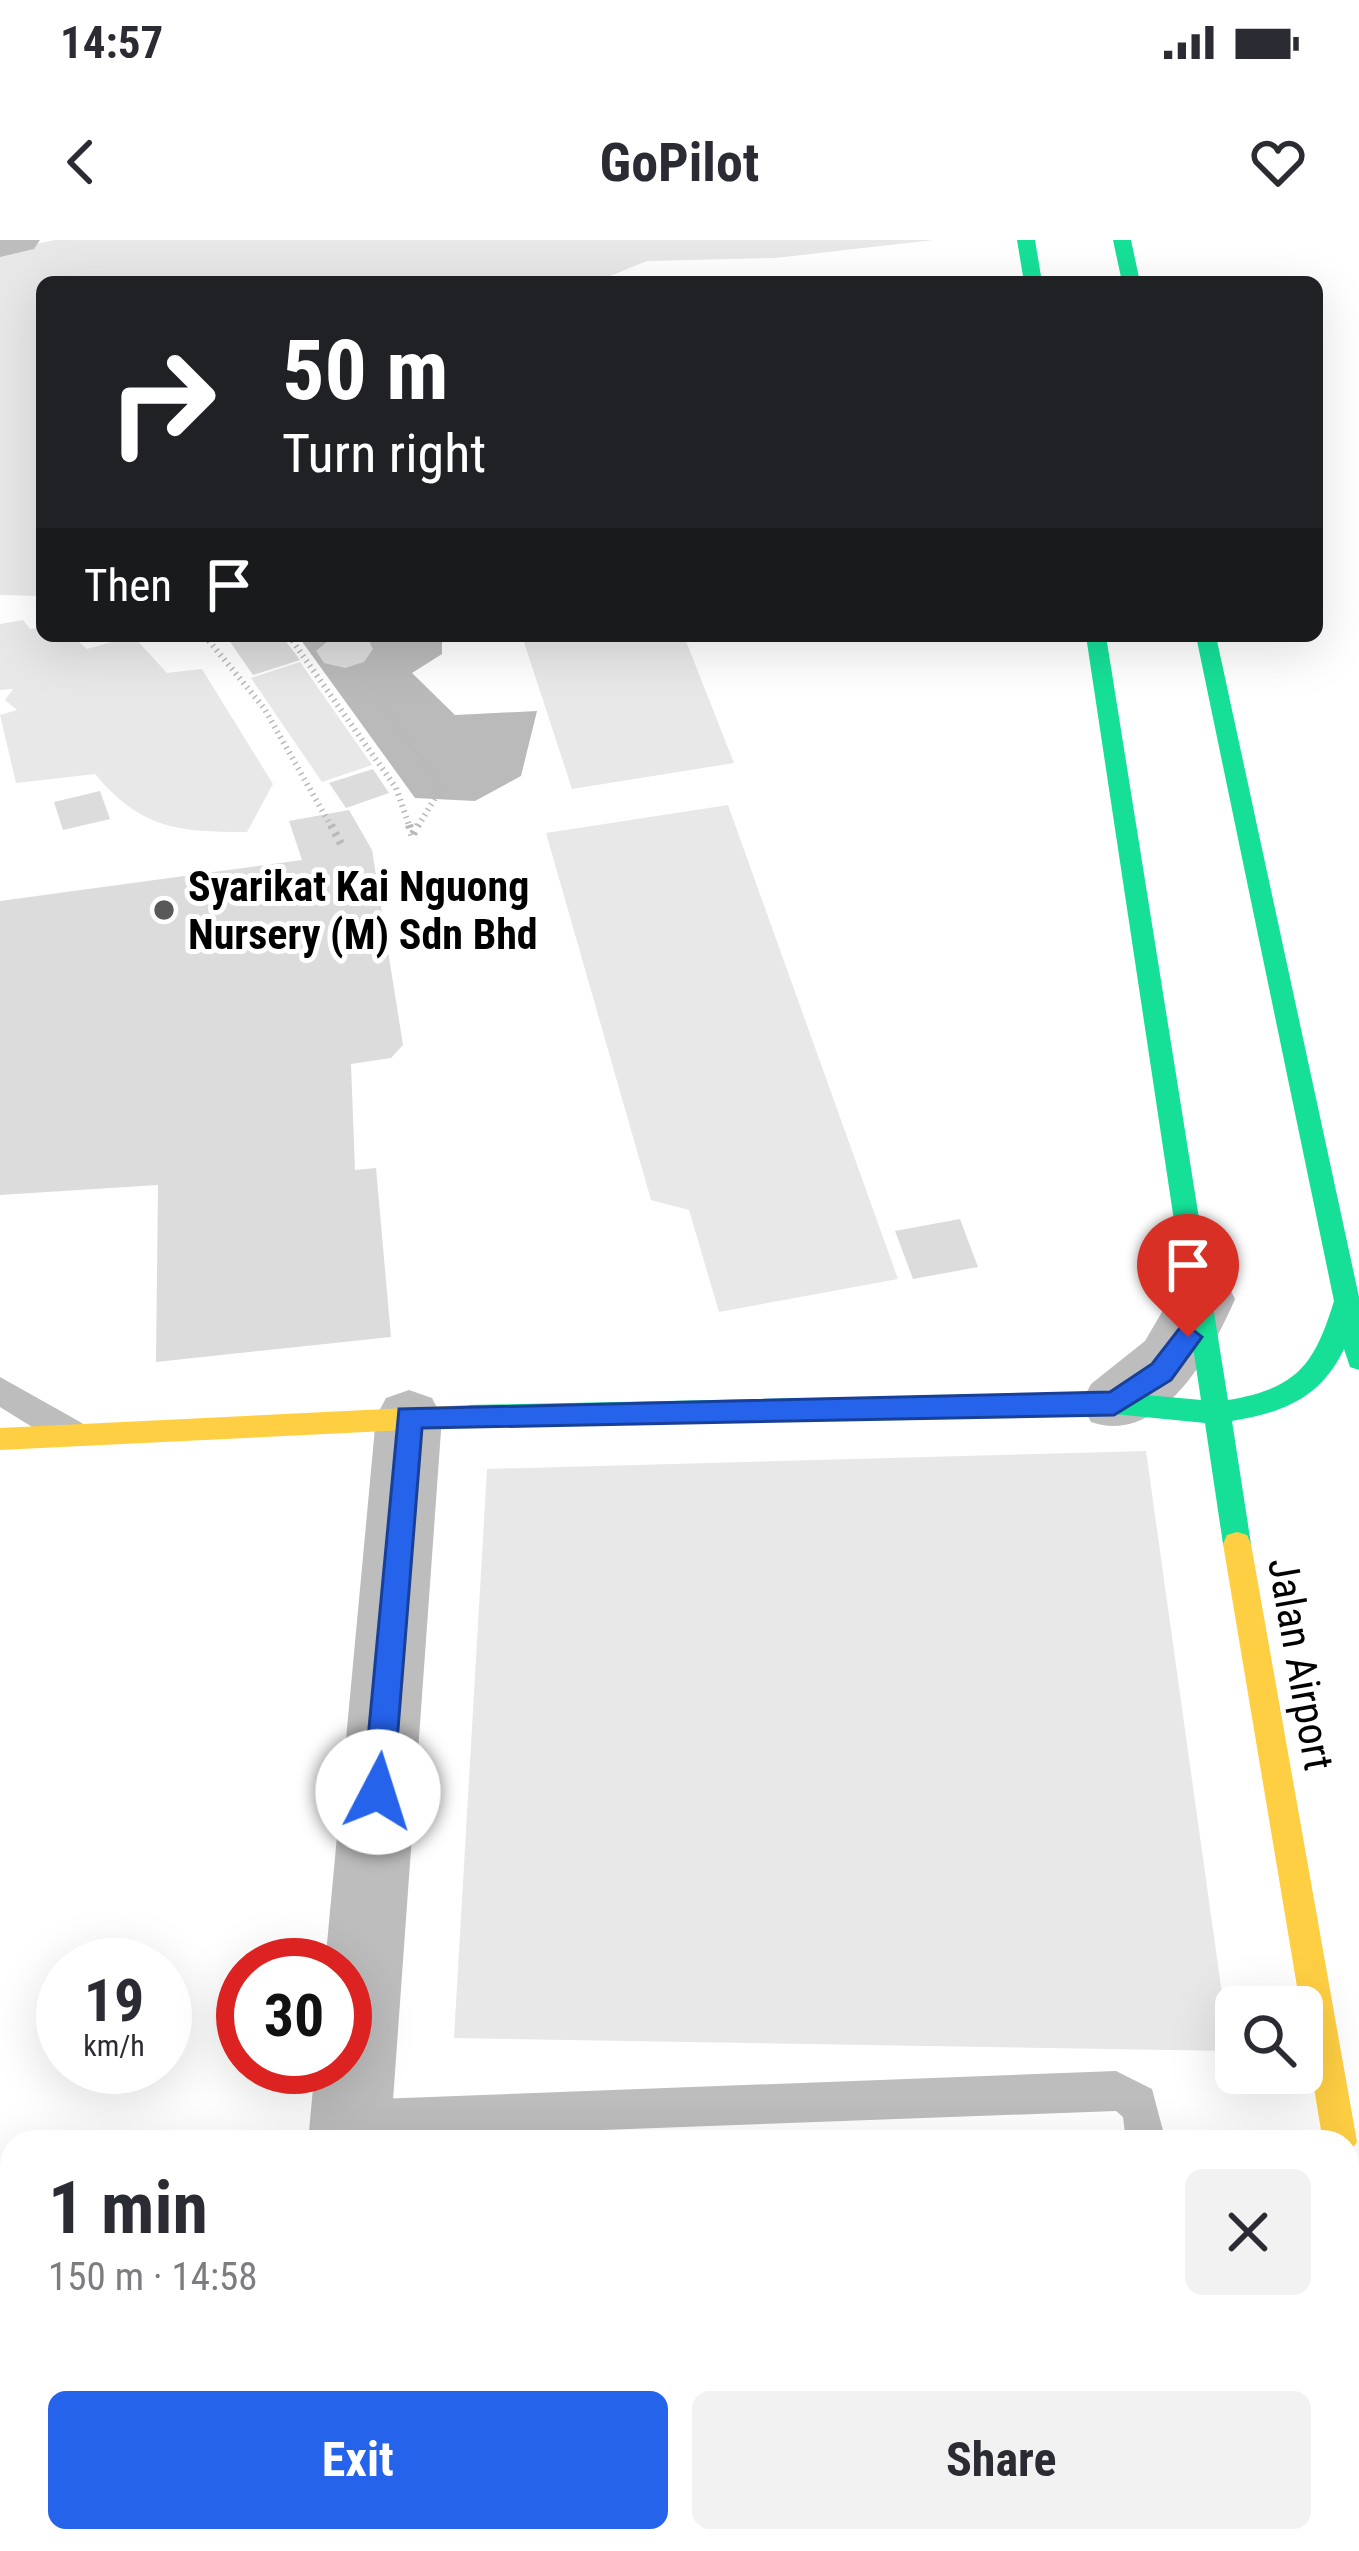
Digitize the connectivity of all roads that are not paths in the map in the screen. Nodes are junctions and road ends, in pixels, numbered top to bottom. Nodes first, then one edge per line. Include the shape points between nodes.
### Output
1 (19, 240) edge
2 (1026, 240) edge
3 (1122, 240) edge
4 (0, 244) edge
5 (1032, 276) edge
6 (1130, 276) edge
7 (1097, 642) edge
8 (1207, 642) edge
9 (1203, 1299) junction
10 (1347, 1300) junction
11 (1359, 1359) edge
12 (0, 1390) edge
13 (1114, 1403) junction
14 (1215, 1413) junction
15 (409, 1417) junction
16 (72, 1435) junction
17 (0, 1439) edge
18 (528, 2128) edge
19 (350, 2130) edge
20 (409, 2130) edge
21 (1145, 2130) edge
22 (1338, 2130) edge

1 - 4 street
2 - 5 main road
3 - 6 main road
7 - 9 main road
8 - 10 main road
9 - 13 street via 1162,1372
9 - 14 main road, Jalan Airport
10 - 11 main road
10 - 14 main road via 1315,1385 1273,1405
12 - 16 lane
13 - 14 main road
13 - 15 main road
14 - 22 main road, Jalan Airport
15 - 16 main road
15 - 19 street
16 - 17 main road
18 - 20 lane
18 - 21 lane via 1116,2091 1142,2105

